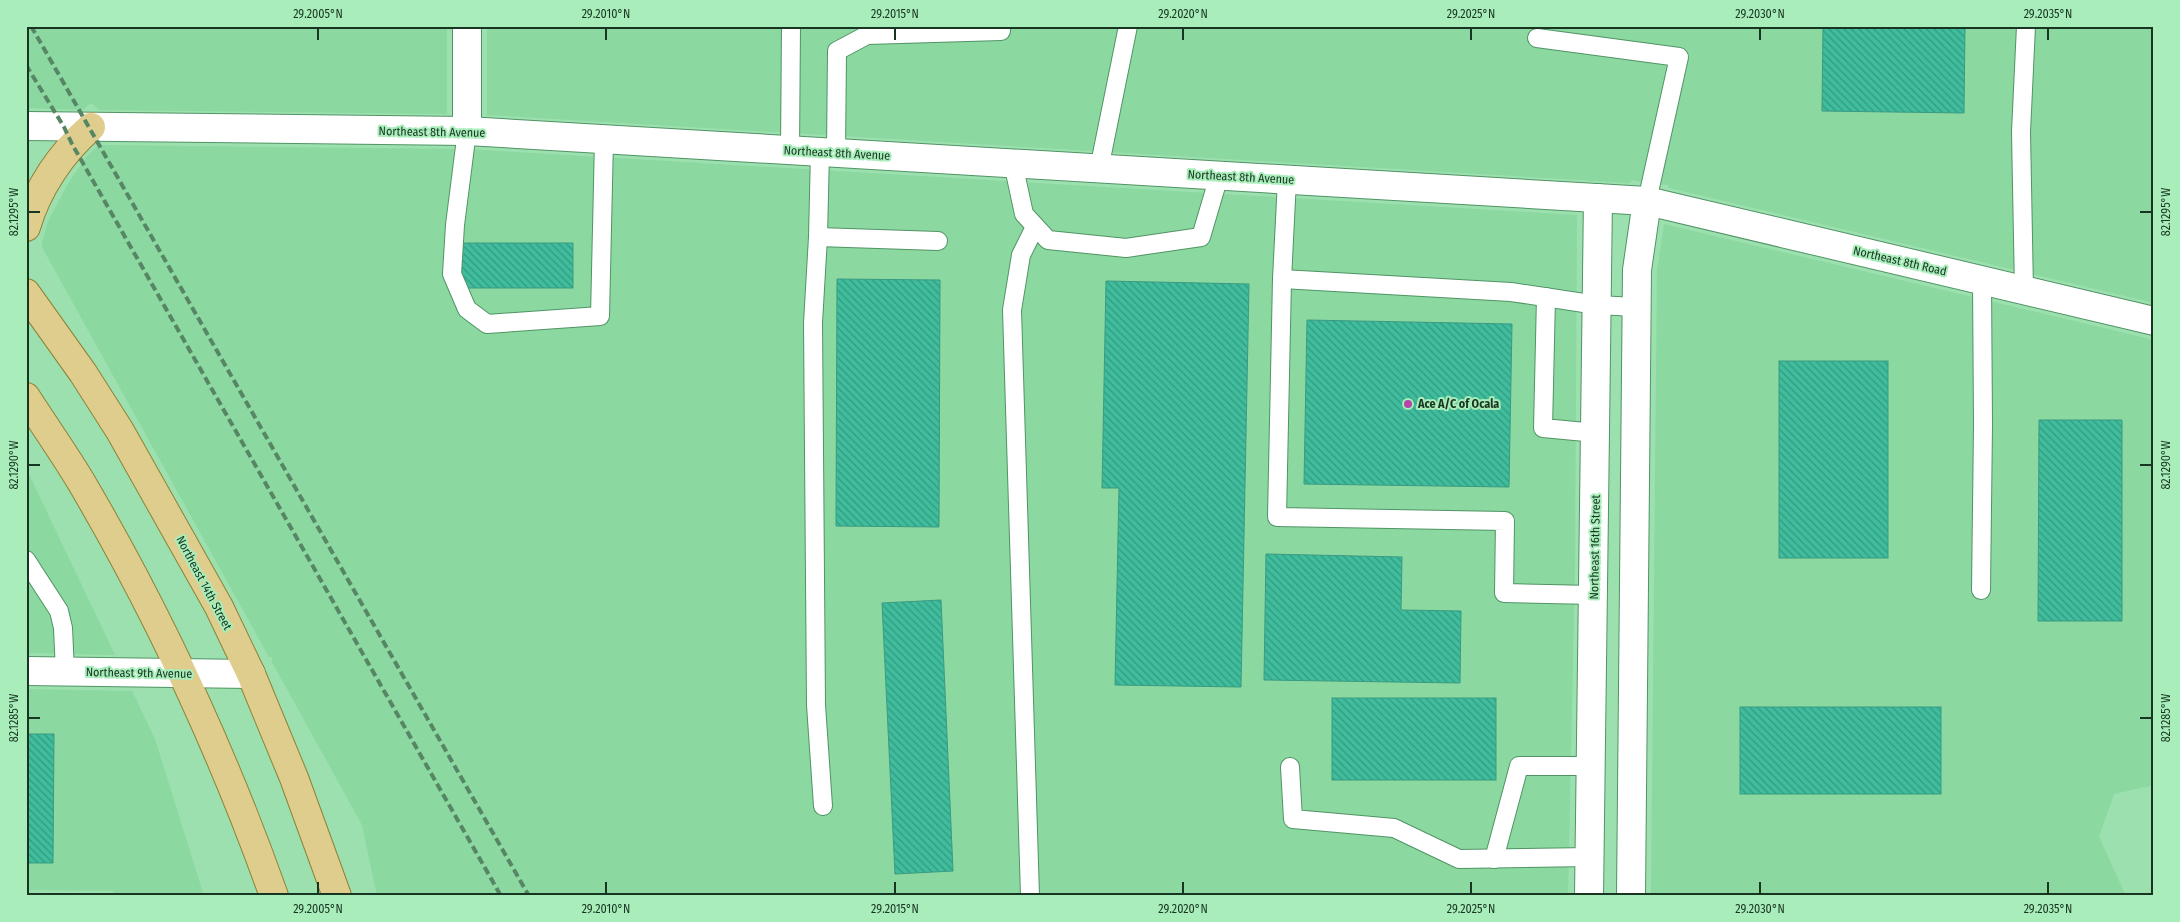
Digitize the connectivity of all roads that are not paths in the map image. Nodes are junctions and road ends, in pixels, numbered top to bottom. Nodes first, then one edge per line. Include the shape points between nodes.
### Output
1 (467, 26) edge
2 (791, 26) edge
3 (1001, 26) edge
4 (1128, 26) edge
5 (2026, 26) edge
6 (1537, 38) dead end
7 (26, 126) edge
8 (91, 128) junction
9 (467, 132) junction
10 (604, 140) junction
11 (790, 150) junction
12 (828, 153) junction
13 (1013, 163) junction
14 (1099, 169) junction
15 (1219, 176) junction
16 (1287, 180) junction
17 (1598, 198) junction
18 (1647, 201) junction
19 (26, 226) edge
20 (1035, 227) junction
21 (818, 237) junction
22 (938, 241) dead end
23 (1282, 279) junction
24 (1982, 281) junction
25 (29, 290) edge
26 (2024, 291) junction
27 (1546, 298) junction
28 (1597, 304) junction
29 (1636, 307) junction
30 (2154, 321) edge
31 (29, 405) edge
32 (1596, 433) junction
33 (1635, 433) junction
34 (26, 560) edge
35 (1634, 564) junction
36 (1595, 565) junction
37 (1981, 590) dead end
38 (1594, 595) junction
39 (26, 671) edge
40 (65, 672) junction
41 (184, 674) junction
42 (251, 674) junction
43 (1290, 766) dead end
44 (1591, 766) junction
45 (823, 806) dead end
46 (1631, 848) junction
47 (1590, 852) junction
48 (1494, 859) junction
49 (274, 896) edge
50 (337, 896) edge
51 (1030, 896) edge
52 (1589, 896) edge
53 (1630, 896) edge

1 - 9 main road
2 - 11 lane
3 - 12 lane via 1001,31 867,35 838,51
4 - 14 lane
5 - 26 lane via 2021,132
6 - 18 lane via 1679,57
7 - 8 main road, Northeast 8th Avenue
8 - 9 main road, Northeast 8th Avenue
8 - 19 main road via 72,144 51,173
9 - 10 main road, Northeast 8th Avenue
9 - 10 lane via 452,274 467,309 487,324 600,316
10 - 11 main road, Northeast 8th Avenue
11 - 12 main road, Northeast 8th Avenue
12 - 13 main road, Northeast 8th Avenue
12 - 21 lane
13 - 14 main road, Northeast 8th Avenue
13 - 20 lane via 1024,214
14 - 15 main road, Northeast 8th Avenue
15 - 16 main road, Northeast 8th Avenue
15 - 20 lane via 1201,237 1126,248 1048,240
16 - 17 main road, Northeast 8th Avenue
16 - 23 lane
17 - 18 main road, Northeast 8th Avenue
17 - 28 main road, Northeast 16th Street
18 - 24 main road, Northeast 8th Road
18 - 29 main road via 1637,270
20 - 51 lane via 1022,255 1012,310
21 - 22 lane
21 - 45 lane via 813,323 816,705
23 - 27 lane via 1510,292
23 - 38 lane via 1277,517 1505,521 1504,593
24 - 26 main road, Northeast 8th Road
24 - 37 lane
25 - 42 main road, Northeast 14th Street via 120,431 219,607
26 - 30 main road, Northeast 8th Road
27 - 28 lane
27 - 32 lane via 1543,428
28 - 29 lane
28 - 32 main road, Northeast 16th Street
29 - 33 main road
31 - 41 main road via 80,479
32 - 33 main road
32 - 36 main road, Northeast 16th Street
33 - 35 main road
34 - 40 lane via 60,611
35 - 36 main road
35 - 46 main road
36 - 38 main road, Northeast 16th Street
38 - 44 main road, Northeast 16th Street
39 - 40 main road, Northeast 9th Avenue
40 - 41 main road, Northeast 9th Avenue
41 - 42 main road, Northeast 9th Avenue
41 - 49 main road via 220,753
42 - 50 main road, Northeast 14th Street via 294,778
43 - 48 lane via 1292,819 1394,828 1459,859
44 - 47 main road, Northeast 16th Street
44 - 48 lane via 1519,766
46 - 47 main road
46 - 53 main road
47 - 48 lane
47 - 52 main road, Northeast 16th Street

